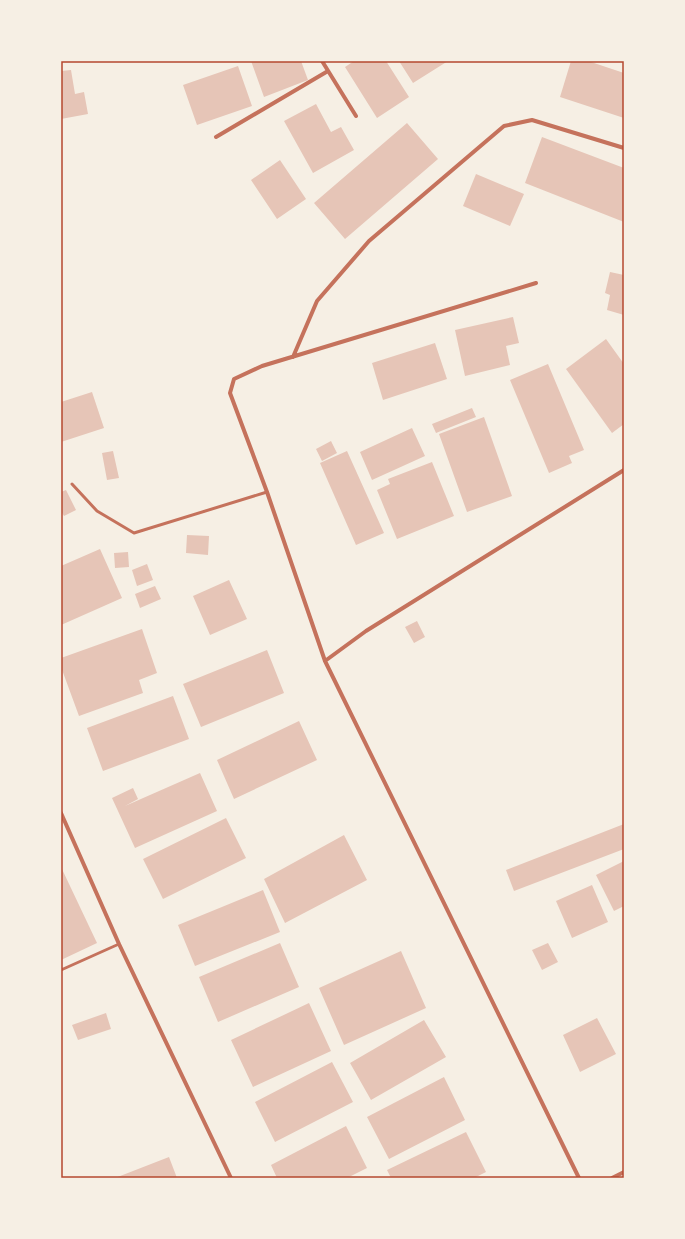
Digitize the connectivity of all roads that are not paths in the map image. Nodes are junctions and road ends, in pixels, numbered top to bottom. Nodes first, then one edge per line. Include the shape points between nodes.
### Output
1 (322, 61) edge
2 (328, 71) junction
3 (356, 116) dead end
4 (216, 137) dead end
5 (624, 148) edge
6 (536, 283) dead end
7 (293, 356) junction
8 (624, 470) edge
9 (72, 484) dead end
10 (267, 492) junction
11 (324, 661) junction
12 (61, 813) edge
13 (119, 944) junction
14 (61, 970) edge
15 (624, 1172) edge
16 (231, 1178) edge
17 (580, 1178) edge
18 (612, 1178) edge

1 - 2 street
2 - 3 street
2 - 4 street
5 - 7 street via 532,120 504,126 369,241 317,301
6 - 7 street
7 - 10 street via 234,379 230,393
8 - 11 street via 366,631
9 - 10 lane via 97,511 134,533
10 - 11 street
11 - 17 street
12 - 13 street
13 - 14 lane
13 - 16 street
15 - 18 street

